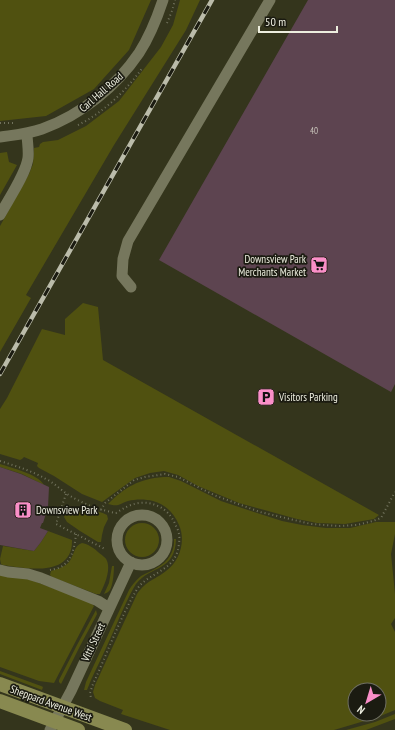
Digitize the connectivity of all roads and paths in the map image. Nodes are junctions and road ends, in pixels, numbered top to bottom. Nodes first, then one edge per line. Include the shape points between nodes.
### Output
1 (162, 0) edge
2 (270, 0) edge
3 (0, 123) edge
4 (16, 123) dead end
5 (27, 133) junction
6 (0, 137) edge
7 (0, 215) edge
8 (131, 287) dead end
9 (0, 461) edge
10 (395, 492) edge
11 (66, 494) junction
12 (101, 510) junction
13 (47, 511) dead end
14 (59, 514) junction
15 (76, 534) junction
16 (105, 549) dead end
17 (131, 562) junction
18 (0, 570) edge
19 (41, 578) junction
20 (109, 608) junction
21 (0, 684) edge
22 (91, 698) dead end
23 (0, 701) edge
24 (62, 708) junction
25 (53, 726) edge
26 (78, 730) edge
27 (125, 730) edge

1 - 5 street, Carl Hall Road via 156,19 139,53 111,86 72,116
2 - 8 street via 128,241 122,259 122,276
3 - 4 path
5 - 6 street, Carl Hall Road
5 - 7 street via 29,153 26,167
9 - 11 path via 45,478
10 - 12 path via 381,518 358,525 310,524 260,512 214,495 178,477 165,474 134,480 105,503
11 - 12 path
11 - 14 path
12 - 22 path via 116,513 137,503 162,508 172,517 178,529 179,547 171,563 136,589 93,684
13 - 14 path
14 - 15 path via 56,524
15 - 16 path
15 - 19 path via 70,558 65,564 50,570
17 - 17 street via 139,565 148,564 156,561 164,552 168,539 166,530 154,518 146,515 129,518 118,532 119,549
17 - 20 street, Vitti Street
18 - 19 street
19 - 20 street
20 - 24 street, Vitti Street
21 - 24 main road, Sheppard Avenue West
23 - 25 main road, Sheppard Avenue West
24 - 25 street, Vitti Street
24 - 27 main road, Sheppard Avenue West
25 - 26 main road, Sheppard Avenue West

